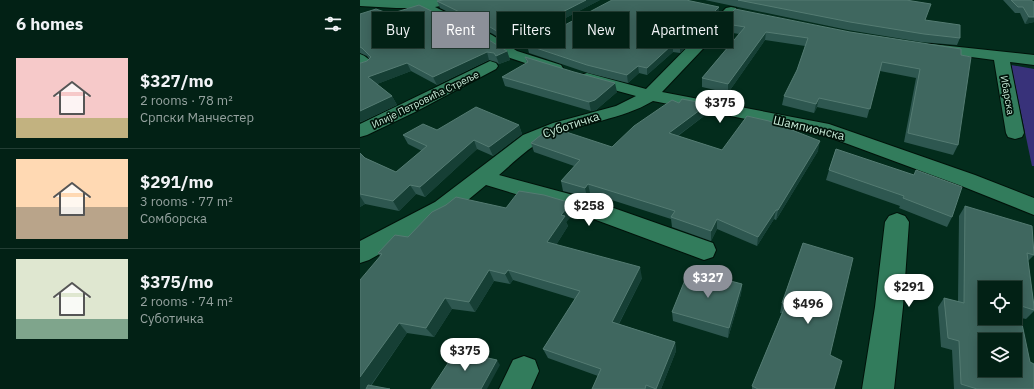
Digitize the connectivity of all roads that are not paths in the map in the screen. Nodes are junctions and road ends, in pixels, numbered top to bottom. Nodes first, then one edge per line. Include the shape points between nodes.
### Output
1 (455, 0) edge
2 (360, 2) edge
3 (418, 3) edge
4 (730, 8) edge
5 (921, 47) edge
6 (1001, 56) junction
7 (1034, 60) edge
8 (490, 66) dead end
9 (650, 95) junction
10 (360, 131) edge
11 (1015, 133) dead end
12 (482, 177) junction
13 (1034, 207) edge
14 (897, 222) dead end
15 (704, 250) dead end
16 (360, 253) edge
17 (878, 389) edge

1 - 3 street
2 - 3 street via 384,5
3 - 9 street, Шампионска via 487,38 582,77
4 - 9 street, Суботичка
5 - 6 street
6 - 7 street
6 - 11 street, Ибарска
8 - 10 street, Илије Петровића Стреље
9 - 12 street, Суботичка via 628,107 544,131
9 - 13 street, Шампионска via 822,128
12 - 15 street via 580,205
12 - 16 street, Суботичка via 442,208
14 - 17 street

